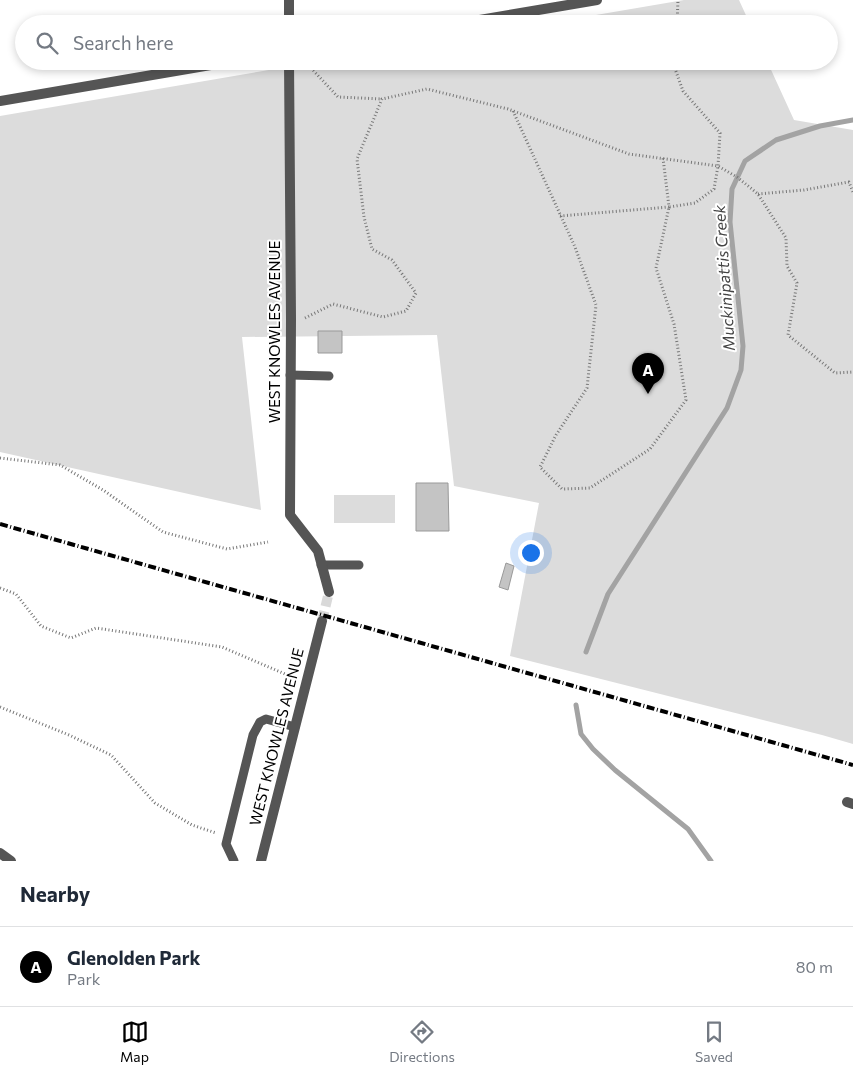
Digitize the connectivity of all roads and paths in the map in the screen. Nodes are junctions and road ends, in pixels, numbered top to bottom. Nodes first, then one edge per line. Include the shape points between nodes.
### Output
1 (289, 0) edge
2 (597, 0) edge
3 (678, 0) edge
4 (289, 15) edge
5 (509, 15) edge
6 (677, 15) edge
7 (181, 70) edge
8 (289, 70) edge
9 (313, 70) edge
10 (675, 70) edge
11 (382, 99) junction
12 (0, 101) edge
13 (513, 111) junction
14 (663, 158) junction
15 (718, 166) junction
16 (853, 192) edge
17 (758, 194) junction
18 (669, 207) junction
19 (560, 216) junction
20 (291, 325) junction
21 (853, 372) edge
22 (290, 375) junction
23 (329, 376) dead end
24 (0, 458) edge
25 (268, 542) dead end
26 (321, 565) junction
27 (360, 565) dead end
28 (0, 588) edge
29 (329, 592) tunnel mouth
30 (322, 621) tunnel mouth
31 (292, 677) dead end
32 (0, 707) edge
33 (295, 727) junction
34 (228, 837) junction
35 (234, 861) edge
36 (261, 861) edge

1 - 4 street
2 - 5 street
3 - 6 path
7 - 12 street
8 - 20 street, WEST KNOWLES AVENUE
9 - 11 path via 338,97
10 - 15 path via 683,91 720,133
11 - 13 path via 428,90
11 - 20 path via 357,159 364,217 372,249 392,260 416,293 406,311 382,317 333,304
13 - 14 path via 629,154
13 - 19 path
14 - 15 path
14 - 18 path
15 - 17 path
15 - 18 path via 714,189 695,203
16 - 17 path via 849,182
17 - 21 path via 786,238 787,266 797,283 788,335 835,373
18 - 19 path
18 - 19 path via 656,268 674,324 686,400 650,449 590,488 562,489 540,467 556,435 587,388 596,305
20 - 22 street, WEST KNOWLES AVENUE
22 - 23 lane
22 - 26 street, WEST KNOWLES AVENUE via 290,515 318,551
24 - 25 path via 60,465 163,532 227,549
26 - 27 lane
26 - 29 street, WEST KNOWLES AVENUE
28 - 31 path via 16,594 41,626 72,638 96,628 222,647
30 - 33 street, WEST KNOWLES AVENUE
32 - 34 path via 111,755 155,803 192,825
33 - 34 lane via 266,719 260,722 253,735
33 - 36 street, WEST KNOWLES AVENUE
34 - 35 lane via 226,844

